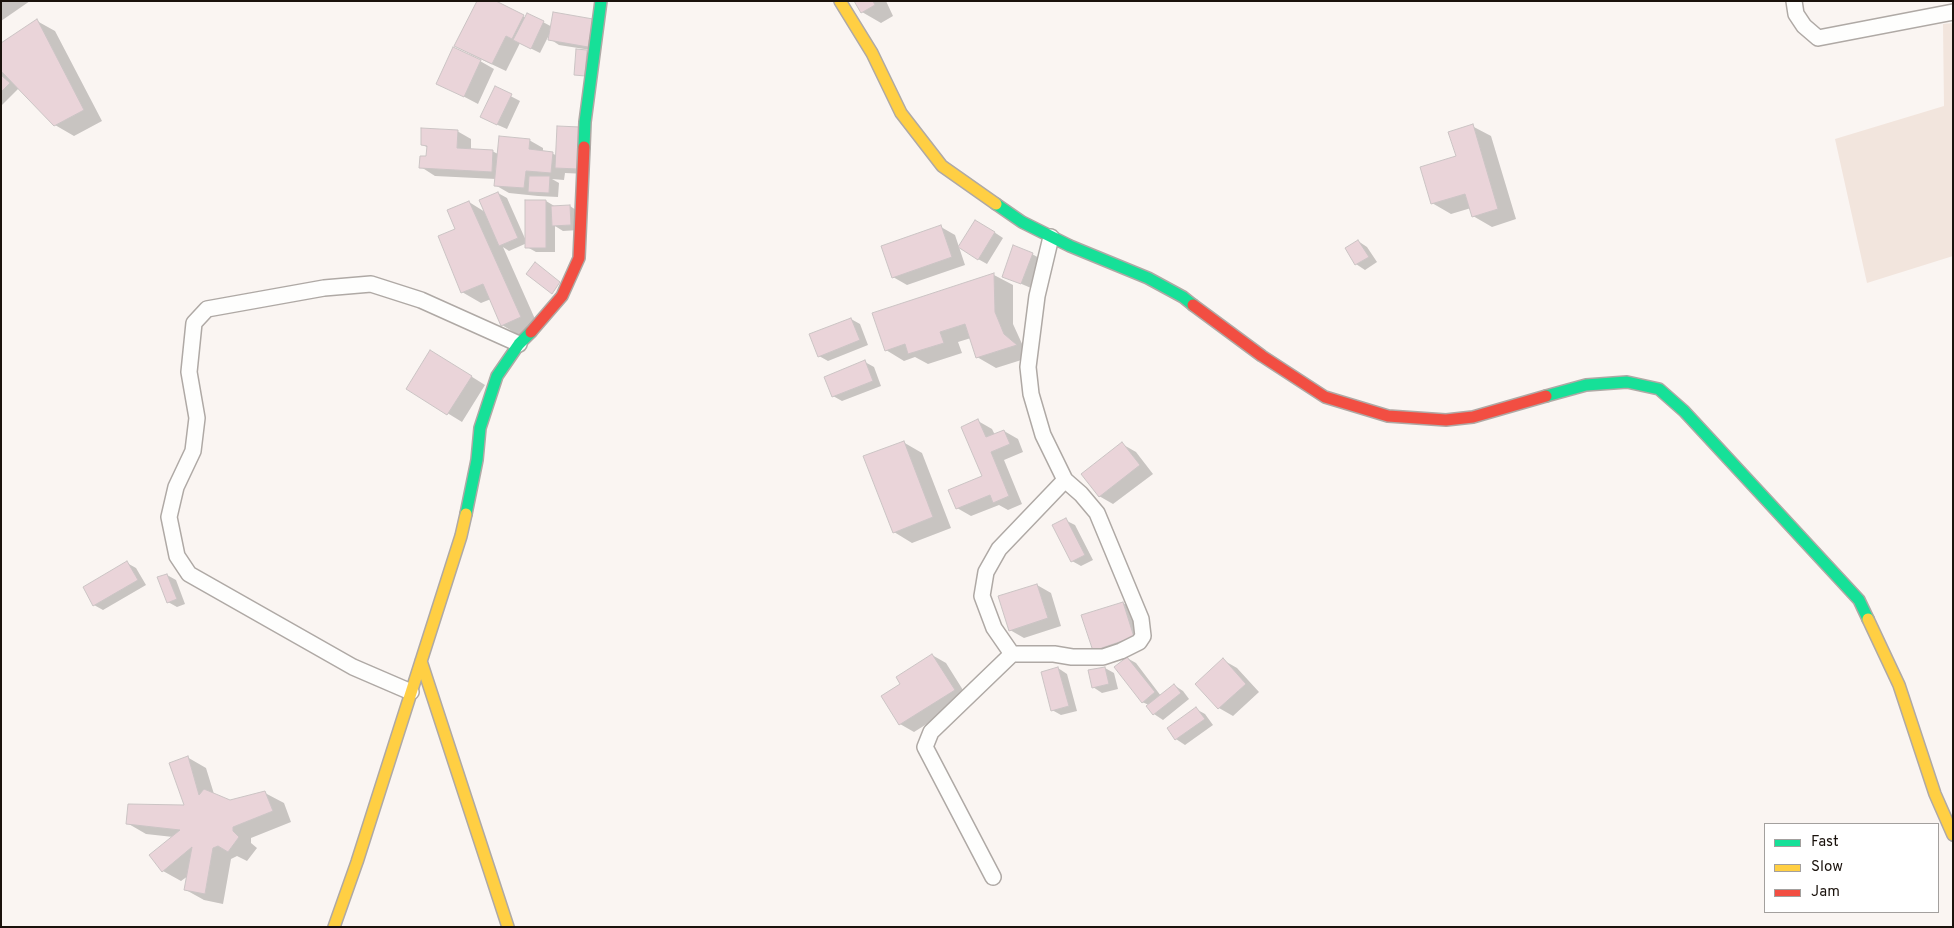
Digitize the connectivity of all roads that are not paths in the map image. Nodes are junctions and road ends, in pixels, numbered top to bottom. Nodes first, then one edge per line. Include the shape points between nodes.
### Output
1 (601, 1) edge
2 (840, 1) edge
3 (1794, 1) edge
4 (1953, 12) edge
5 (1051, 237) junction
6 (519, 344) junction
7 (1065, 480) junction
8 (1012, 654) junction
9 (421, 661) junction
10 (411, 692) junction
11 (1953, 835) edge
12 (993, 877) dead end
13 (334, 927) edge
14 (508, 927) edge

1 - 6 street via 585,122 579,258 562,296
2 - 5 street via 872,53 901,113 942,166 1022,222
3 - 4 street via 1796,14 1818,38
5 - 7 street via 1037,296 1028,367 1031,394 1043,435
5 - 11 street via 1148,278 1183,297 1262,356 1325,397 1388,416 1446,420 1473,417 1586,385 1627,382 1659,390 1684,411 1859,600 1899,684 1935,794
6 - 9 street via 497,376 480,428 477,460 461,536
6 - 10 street via 421,300 371,284 324,288 207,309 194,323 189,372 197,418 193,451 176,487 169,517 177,556 189,574 353,667
7 - 8 street via 1000,549 986,572 982,596 994,628
7 - 8 street via 1098,513 1141,619 1143,636 1139,642 1103,656
8 - 12 street via 931,732 925,747
9 - 10 street
9 - 14 street
10 - 13 street

